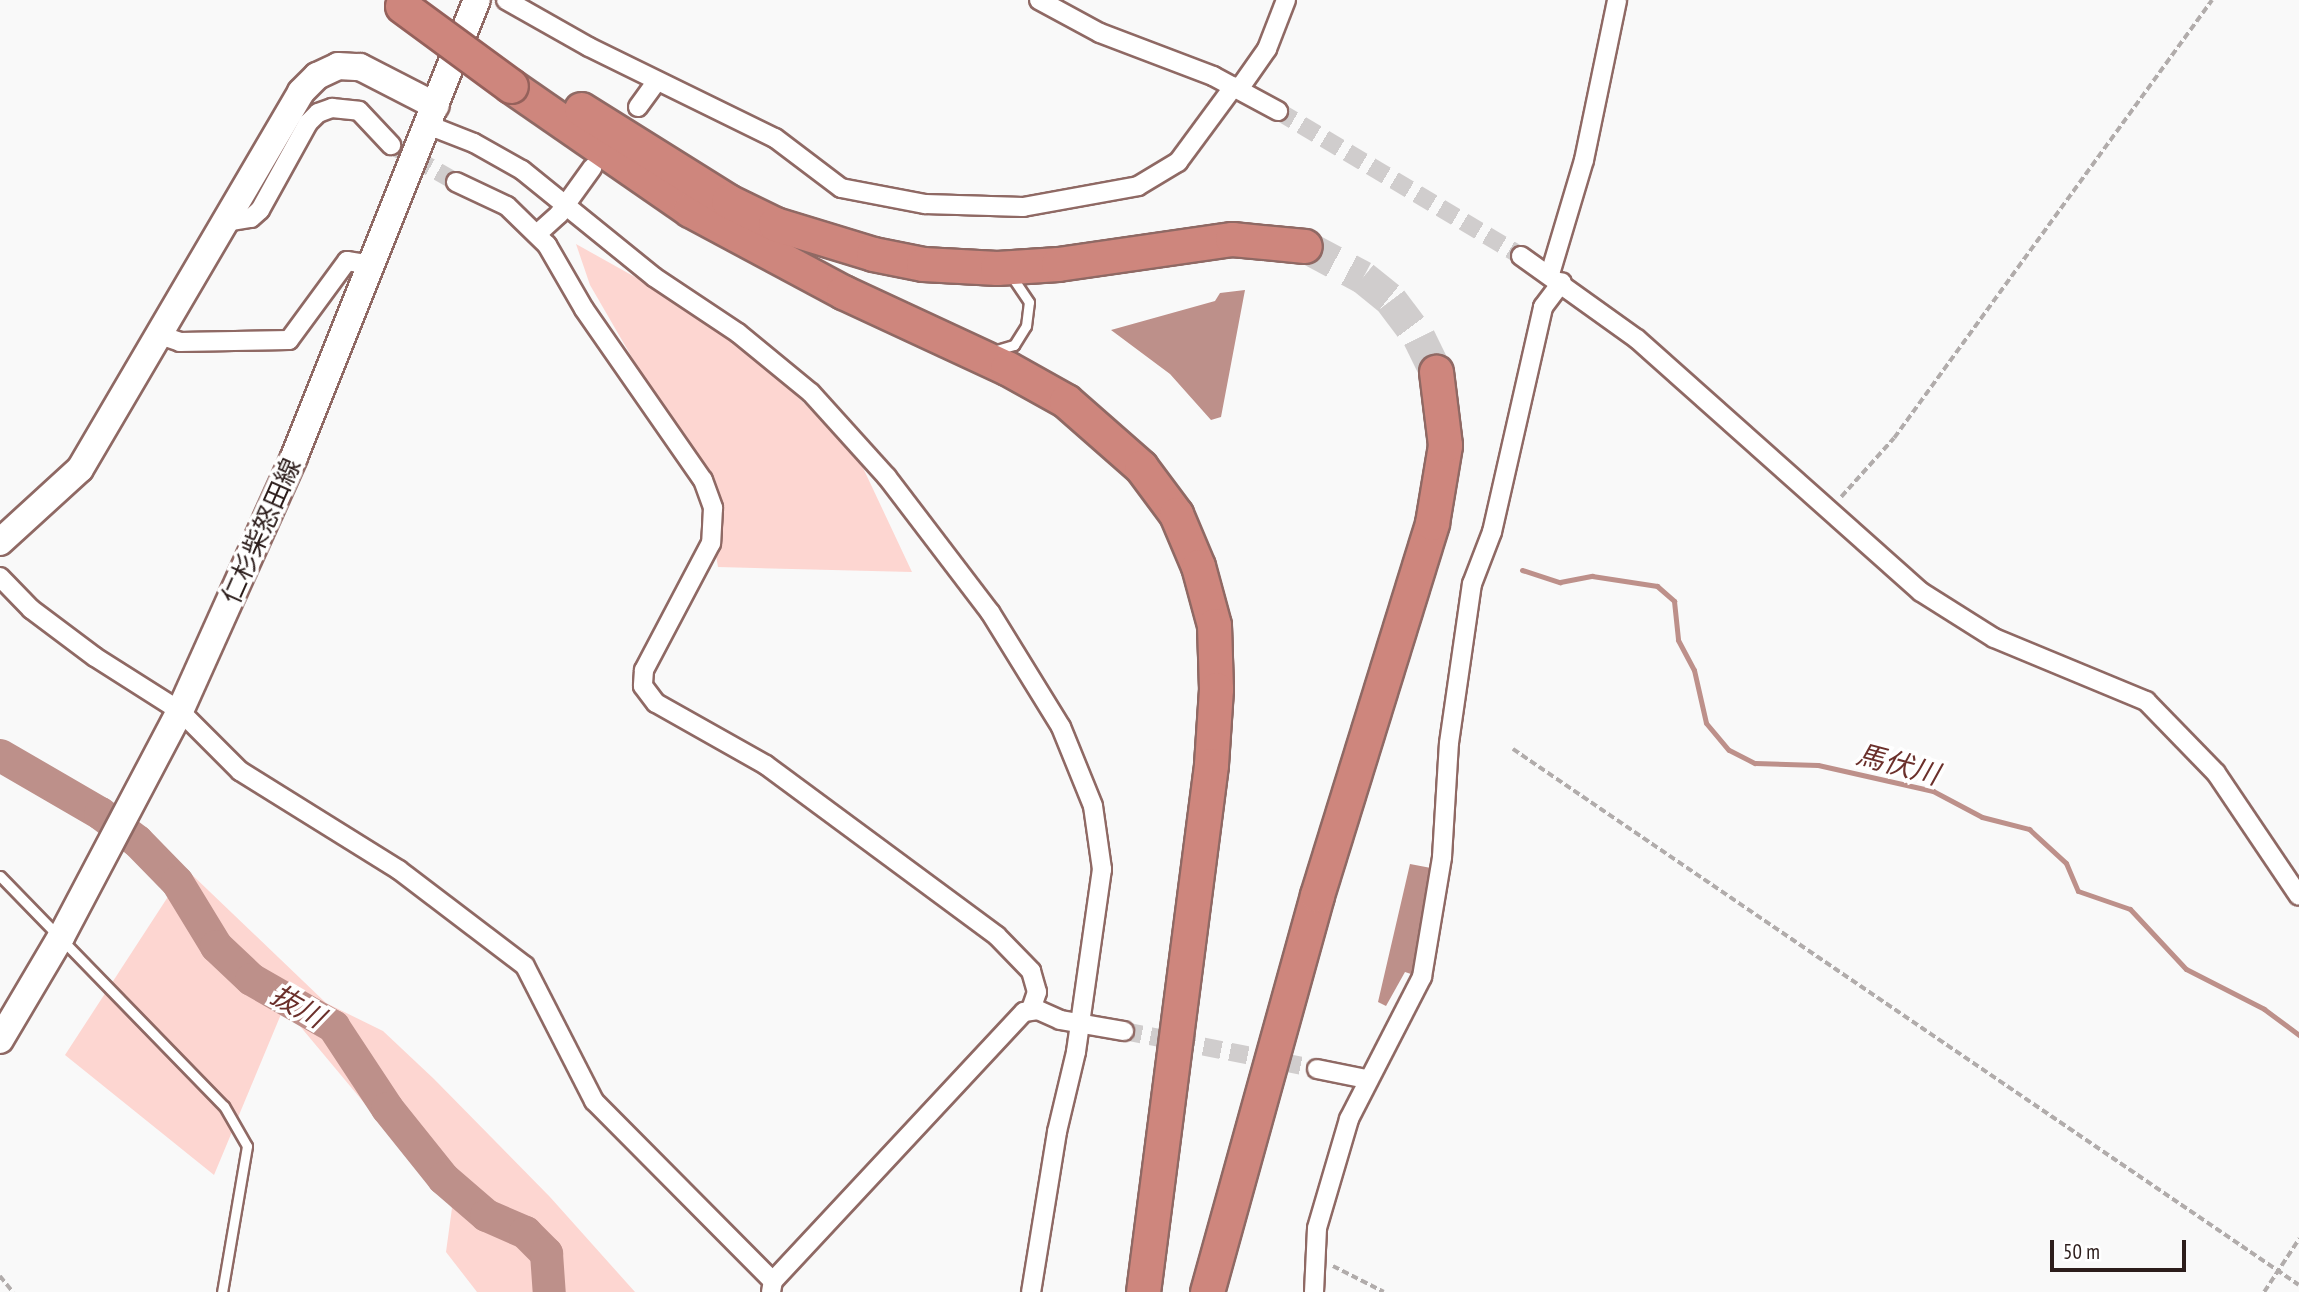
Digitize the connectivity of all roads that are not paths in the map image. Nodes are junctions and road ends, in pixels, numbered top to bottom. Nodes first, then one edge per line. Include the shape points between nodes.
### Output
1 (477, 0) edge
2 (506, 0) edge
3 (1039, 0) edge
4 (1286, 0) edge
5 (1617, 0) edge
6 (406, 2) edge
7 (517, 78) junction
8 (657, 81) junction
9 (1237, 88) junction
10 (638, 107) dead end
11 (1278, 111) tunnel mouth
12 (432, 116) junction
13 (391, 145) tunnel mouth
14 (592, 168) dead end
15 (456, 182) tunnel mouth
16 (566, 205) junction
17 (225, 222) junction
18 (537, 234) junction
19 (1304, 246) tunnel mouth
20 (1521, 256) tunnel mouth
21 (373, 265) junction
22 (997, 268) junction
23 (1556, 278) junction
24 (157, 334) junction
25 (972, 352) junction
26 (1436, 372) tunnel mouth
27 (4, 532) edge
28 (0, 577) edge
29 (180, 711) junction
30 (0, 876) edge
31 (2299, 897) edge
32 (61, 937) junction
33 (1031, 1009) junction
34 (1079, 1023) junction
35 (1124, 1031) tunnel mouth
36 (0, 1040) edge
37 (1317, 1069) tunnel mouth
38 (1366, 1079) junction
39 (772, 1287) edge
40 (222, 1292) edge
41 (1031, 1292) edge
42 (1143, 1292) edge
43 (1207, 1292) edge
44 (1314, 1292) edge

1 - 12 main road, 仁杉柴怒田線
2 - 8 street
3 - 9 street via 1100,33
4 - 9 street via 1267,49
5 - 23 street
6 - 7 highway
7 - 22 highway via 775,225 923,264
7 - 25 highway via 690,210 844,292
8 - 9 street via 775,138 850,192 925,204 989,207 1088,199 1151,180 1188,151
8 - 10 street
9 - 11 street
12 - 16 street via 506,160
12 - 17 main road via 360,67 338,66 317,76 301,92
12 - 21 main road, 仁杉柴怒田線
13 - 17 street via 359,111 332,108 318,113 260,210 251,218
14 - 16 street
15 - 18 street via 507,206
16 - 18 street
16 - 34 street via 811,393 887,477 1003,631 1074,752 1099,835 1102,869
17 - 24 main road
18 - 33 street via 703,480 713,508 711,542 644,670 643,686 656,703 766,765 997,936 1031,971 1037,992
19 - 22 highway via 1232,239 1058,264
20 - 23 street
21 - 24 street via 347,261 289,340 180,342
21 - 29 main road, 仁杉柴怒田線 via 294,457
22 - 25 lane via 1019,281 1029,302 1026,326 1014,345
23 - 31 street via 1637,339 1921,592 1994,638 2146,701 2216,773
23 - 38 street via 1543,307 1492,532 1472,584 1449,743 1442,857 1422,977
24 - 27 main road via 130,389 80,469
25 - 42 highway via 1066,401 1141,467 1176,514 1198,566 1214,625 1211,765
26 - 43 highway via 1445,444 1432,523 1317,895
28 - 29 street via 31,608 94,657
29 - 32 main road, 仁杉柴怒田線
29 - 39 street via 240,771 399,870 525,966 594,1101
30 - 32 lane
32 - 36 main road, 仁杉柴怒田線
32 - 40 lane via 224,1106 247,1146
33 - 34 street
33 - 39 street via 1018,1016
34 - 35 street
34 - 41 street
37 - 38 street
38 - 44 street via 1321,1211

